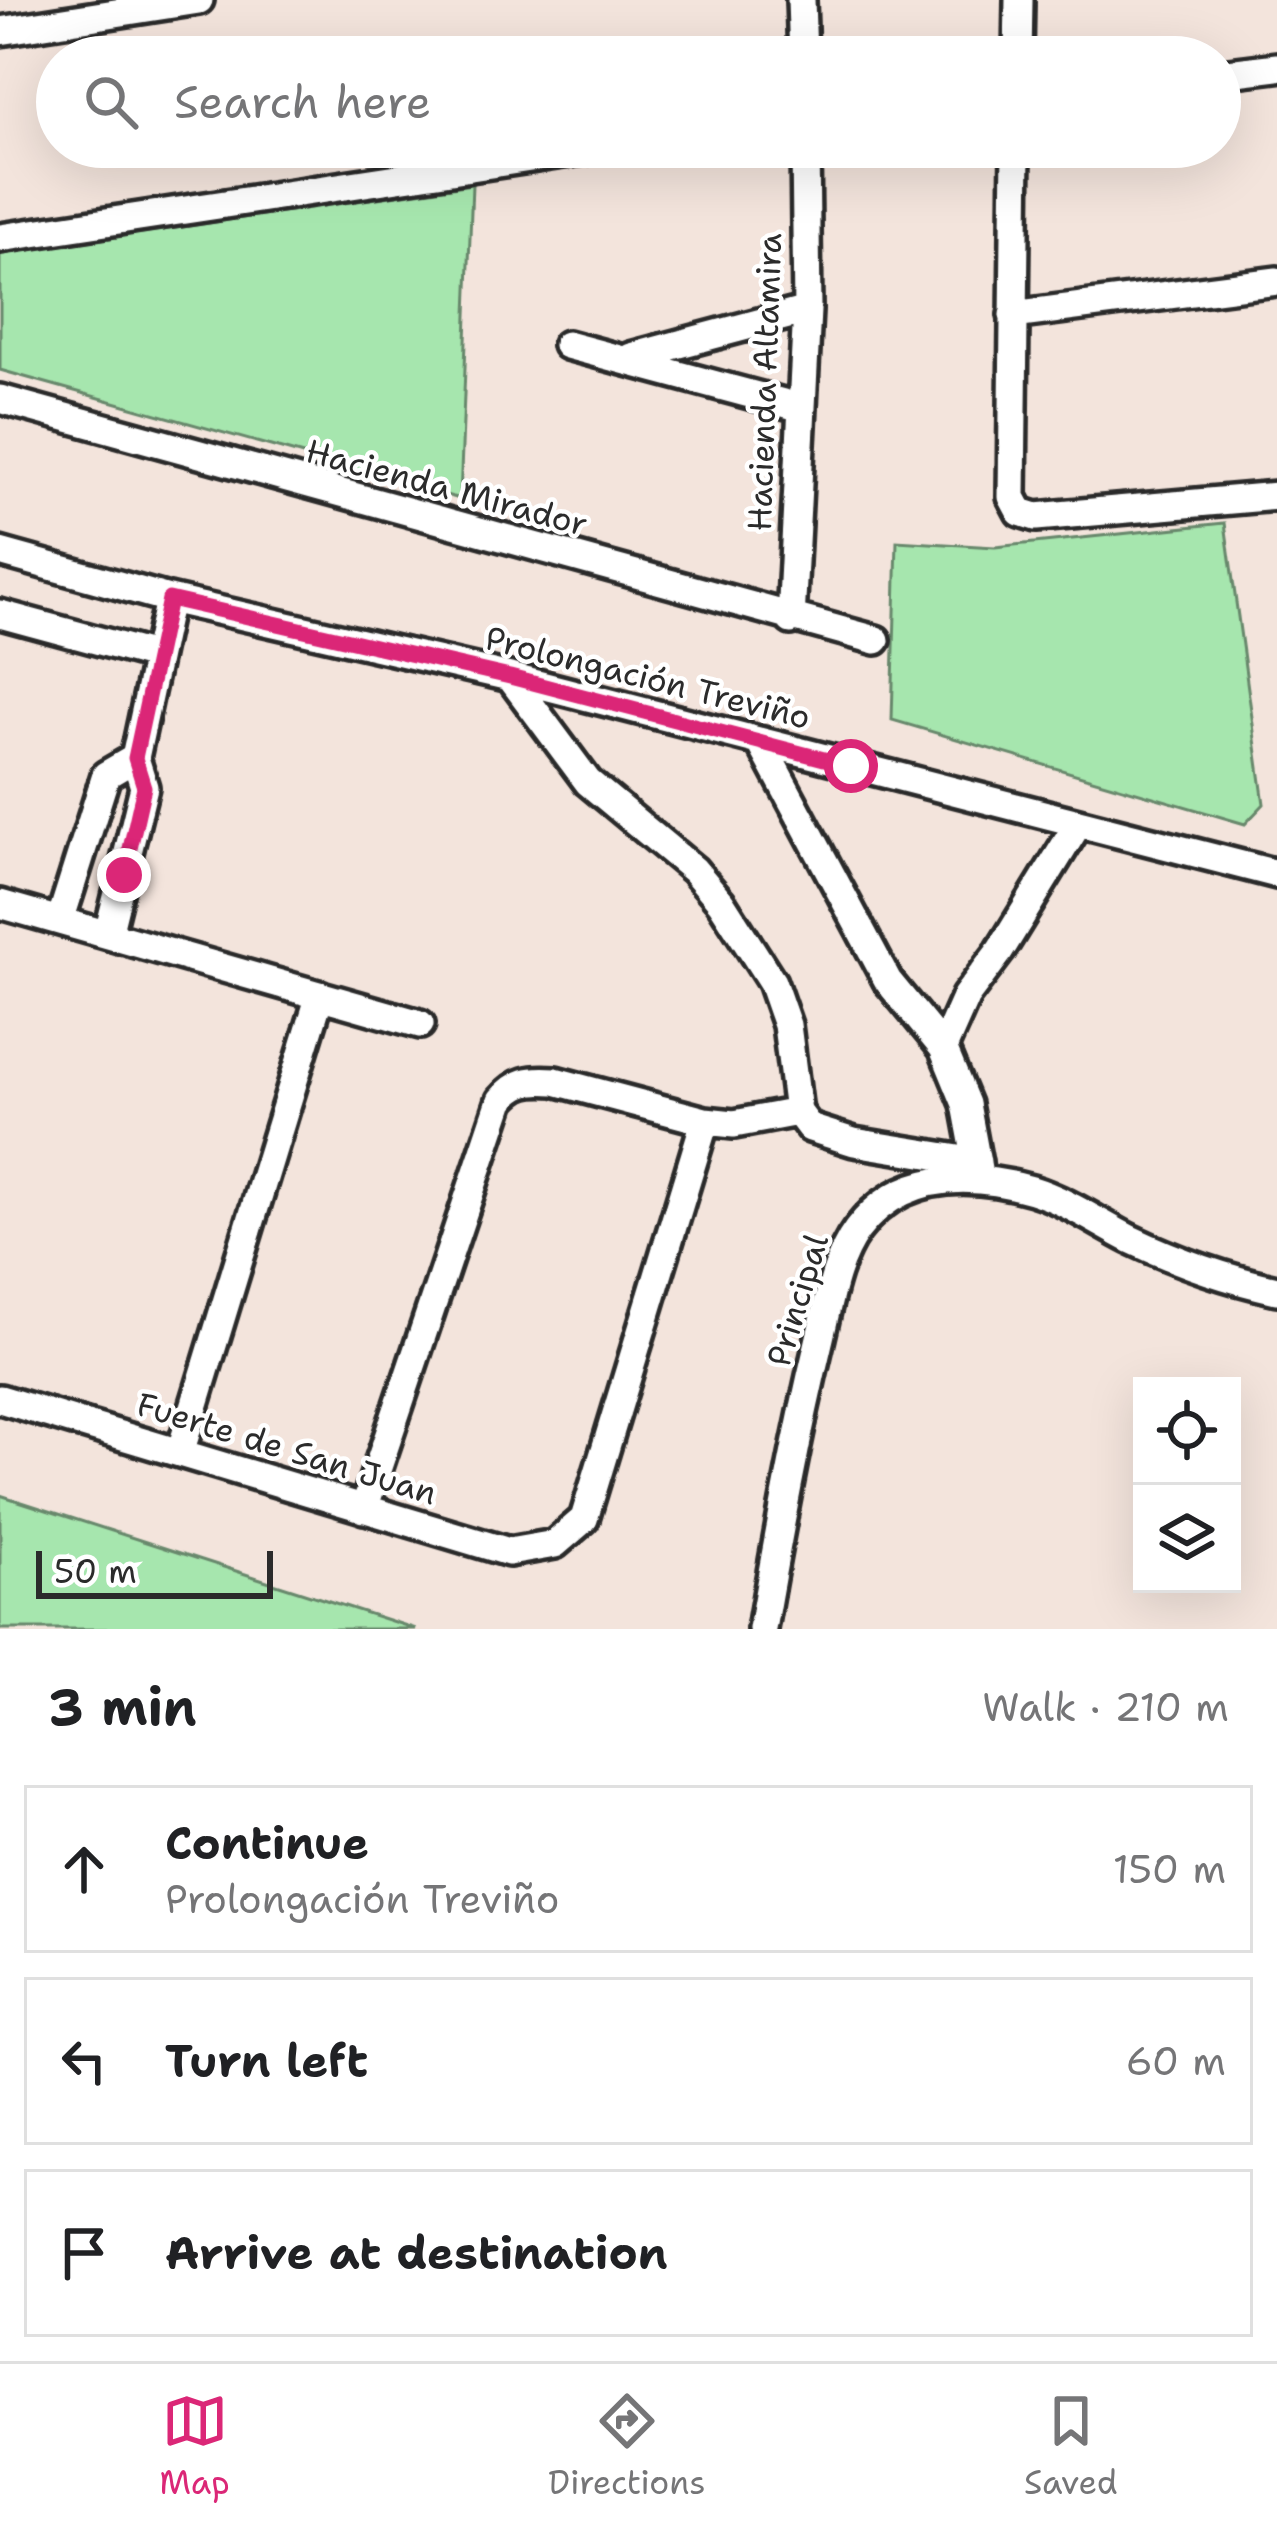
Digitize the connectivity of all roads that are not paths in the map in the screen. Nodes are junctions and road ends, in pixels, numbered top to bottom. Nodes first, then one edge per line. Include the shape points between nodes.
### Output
1 (200, 0) edge
2 (801, 0) edge
3 (1019, 0) edge
4 (0, 31) edge
5 (802, 36) edge
6 (1018, 36) edge
7 (1277, 67) edge
8 (1241, 71) edge
9 (464, 168) edge
10 (805, 168) edge
11 (1016, 168) edge
12 (0, 238) edge
13 (1277, 281) edge
14 (807, 310) junction
15 (1012, 315) junction
16 (567, 345) dead end
17 (627, 358) junction
18 (0, 399) edge
19 (802, 408) junction
20 (1277, 496) edge
21 (0, 552) edge
22 (169, 599) junction
23 (0, 614) edge
24 (791, 620) junction
25 (876, 640) dead end
26 (155, 656) junction
27 (510, 677) junction
28 (761, 743) junction
29 (135, 758) junction
30 (1078, 824) junction
31 (1277, 874) edge
32 (0, 904) edge
33 (60, 920) junction
34 (108, 934) junction
35 (320, 995) junction
36 (420, 1024) dead end
37 (943, 1048) junction
38 (798, 1112) junction
39 (705, 1121) junction
40 (978, 1171) junction
41 (1277, 1289) edge
42 (0, 1399) edge
43 (180, 1453) junction
44 (364, 1509) junction
45 (762, 1629) edge

1 - 4 street
2 - 5 street
3 - 6 street
7 - 8 street
9 - 12 street
10 - 14 street, Hacienda Altamira
11 - 15 street
13 - 15 street
14 - 17 street
14 - 19 street, Hacienda Altamira
15 - 20 street via 1012,497 1020,512
16 - 17 street
17 - 19 street
18 - 24 street, Hacienda Mirador
19 - 24 street, Hacienda Altamira
21 - 22 street, Prolongación Treviño
22 - 26 street
22 - 27 street, Prolongación Treviño
23 - 26 street
24 - 25 street, Hacienda Mirador
26 - 29 street
27 - 28 street, Prolongación Treviño
27 - 38 street via 588,782 721,902 772,982 787,1025
28 - 30 street, Prolongación Treviño
28 - 37 street via 888,981
29 - 33 street via 106,775
29 - 34 street via 144,787
30 - 31 street, Prolongación Treviño
30 - 37 street via 967,996
32 - 33 street
33 - 34 street
34 - 35 street
35 - 36 street
35 - 43 street
37 - 40 street
38 - 39 street
38 - 40 street via 824,1135
39 - 44 street via 555,1081 512,1086 500,1100
39 - 44 street, Fuerte de San Juan via 584,1519 555,1544 508,1552
40 - 41 street, Principal via 1235,1281
40 - 45 street, Principal via 931,1180 886,1202 856,1230 834,1279 801,1414
42 - 43 street, Fuerte de San Juan
43 - 44 street, Fuerte de San Juan

